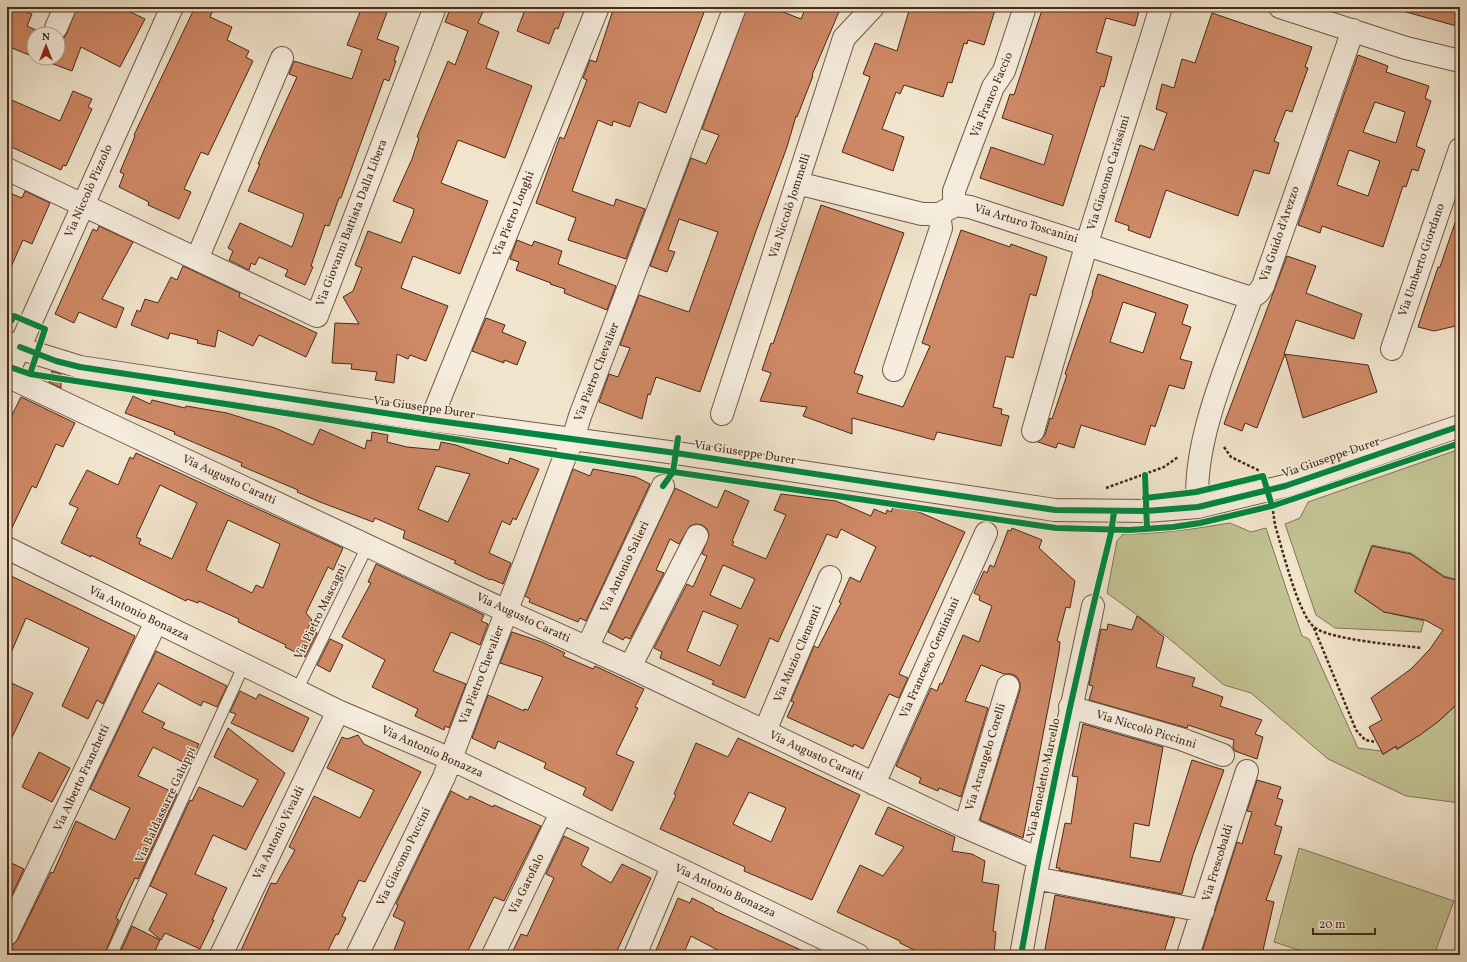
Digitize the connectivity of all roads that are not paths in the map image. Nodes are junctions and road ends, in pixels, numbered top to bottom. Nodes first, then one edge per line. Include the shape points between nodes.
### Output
1 (65, 7) edge
2 (172, 7) edge
3 (435, 7) edge
4 (598, 7) edge
5 (735, 7) edge
6 (873, 7) edge
7 (1026, 7) edge
8 (1161, 7) edge
9 (1280, 7) edge
10 (57, 26) edge
11 (1353, 30) junction
12 (282, 58) dead end
13 (1460, 61) edge
14 (1460, 148) edge
15 (7, 169) edge
16 (797, 183) junction
17 (83, 206) junction
18 (948, 210) junction
19 (1087, 243) junction
20 (197, 259) junction
21 (1251, 298) junction
22 (14, 344) edge
23 (1392, 349) dead end
24 (894, 370) dead end
25 (7, 375) edge
26 (722, 414) dead end
27 (431, 420) junction
28 (1460, 426) edge
29 (1033, 431) dead end
30 (573, 440) junction
31 (664, 486) dead end
32 (1198, 507) junction
33 (986, 533) dead end
34 (697, 536) dead end
35 (368, 545) junction
36 (7, 548) edge
37 (830, 577) dead end
38 (1093, 606) dead end
39 (506, 611) junction
40 (156, 622) junction
41 (587, 648) junction
42 (244, 665) junction
43 (630, 667) junction
44 (1008, 686) dead end
45 (297, 690) junction
46 (1070, 707) junction
47 (338, 711) junction
48 (765, 731) junction
49 (1222, 754) dead end
50 (451, 759) junction
51 (1247, 771) dead end
52 (874, 784) junction
53 (561, 813) junction
54 (965, 827) junction
55 (672, 866) junction
56 (1037, 869) junction
57 (1203, 911) junction
58 (7, 934) edge
59 (826, 948) edge
60 (111, 955) edge
61 (220, 955) edge
62 (357, 955) edge
63 (493, 955) edge
64 (635, 955) edge
65 (858, 955) edge
66 (1021, 955) edge
67 (1188, 955) edge

1 - 10 street
2 - 17 street, Via Niccolò Pizzolo
3 - 20 street, Via Giovanni Battista Dalla Libera via 317,316
4 - 27 street, Via Pietro Longhi
5 - 30 street, Via Pietro Chevalier
6 - 16 street, Via Niccolò Jommelli via 844,38
7 - 18 street, Via Franco Faccio via 1004,71 993,87
8 - 19 street, Via Giacomo Carissimi
9 - 11 street
11 - 13 street via 1406,48
11 - 21 street, Via Guido d'Arezzo via 1263,286
12 - 20 street
14 - 23 street, Via Umberto Giordano
15 - 17 street, Via Giovanni Battista Dalla Libera
16 - 18 street, Via Arturo Toscanini via 922,214
16 - 26 street, Via Niccolò Jommelli
17 - 20 street, Via Giovanni Battista Dalla Libera
17 - 22 street, Via Niccolò Pizzolo
18 - 19 street, Via Arturo Toscanini via 970,207
18 - 24 street, Via Franco Faccio
19 - 21 street, Via Arturo Toscanini
19 - 29 street, Via Giacomo Carissimi
21 - 32 street, Via Guido d'Arezzo via 1216,397 1203,444 1196,488
22 - 25 street, Via Niccolò Pizzolo
22 - 27 street, Via Giuseppe Durer via 56,361 80,367
25 - 35 street, Via Augusto Caratti
27 - 30 street, Via Giuseppe Durer
28 - 32 street, Via Giuseppe Durer via 1285,486
30 - 32 street, Via Giuseppe Durer via 1055,510 1140,512
30 - 39 street, Via Pietro Chevalier
31 - 41 street, Via Antonio Salieri
33 - 52 street, Via Francesco Geminiani
34 - 43 street
35 - 39 street, Via Augusto Caratti
35 - 45 lane, Via Pietro Mascagni
36 - 40 street, Via Antonio Bonazza
37 - 48 street, Via Muzio Clementi
38 - 46 street, Via Benedetto Marcello
39 - 41 street, Via Augusto Caratti
39 - 50 street, Via Pietro Chevalier
40 - 42 street, Via Antonio Bonazza
40 - 58 street, Via Alberto Franchetti
41 - 43 street, Via Augusto Caratti
42 - 45 street, Via Antonio Bonazza
42 - 60 lane, Via Baldassarre Galuppi
43 - 48 street, Via Augusto Caratti
44 - 54 street, Via Arcangelo Corelli
45 - 47 street, Via Antonio Bonazza
46 - 49 street, Via Niccolò Piccinni via 1181,739
46 - 56 street, Via Benedetto Marcello
47 - 50 street, Via Antonio Bonazza
47 - 61 street, Via Antonio Vivaldi
48 - 52 street, Via Augusto Caratti
50 - 53 street, Via Antonio Bonazza
50 - 62 street, Via Giacomo Puccini
51 - 57 street, Via Frescobaldi
52 - 54 street, Via Augusto Caratti
53 - 55 street, Via Antonio Bonazza
53 - 63 street, Via Garofalo
54 - 56 street, Via Augusto Caratti
55 - 59 street, Via Antonio Bonazza
55 - 64 street
56 - 57 street, Via Augusto Caratti
56 - 66 street, Via Benedetto Marcello
57 - 67 street, Via Frescobaldi
59 - 65 street, Via Antonio Bonazza

